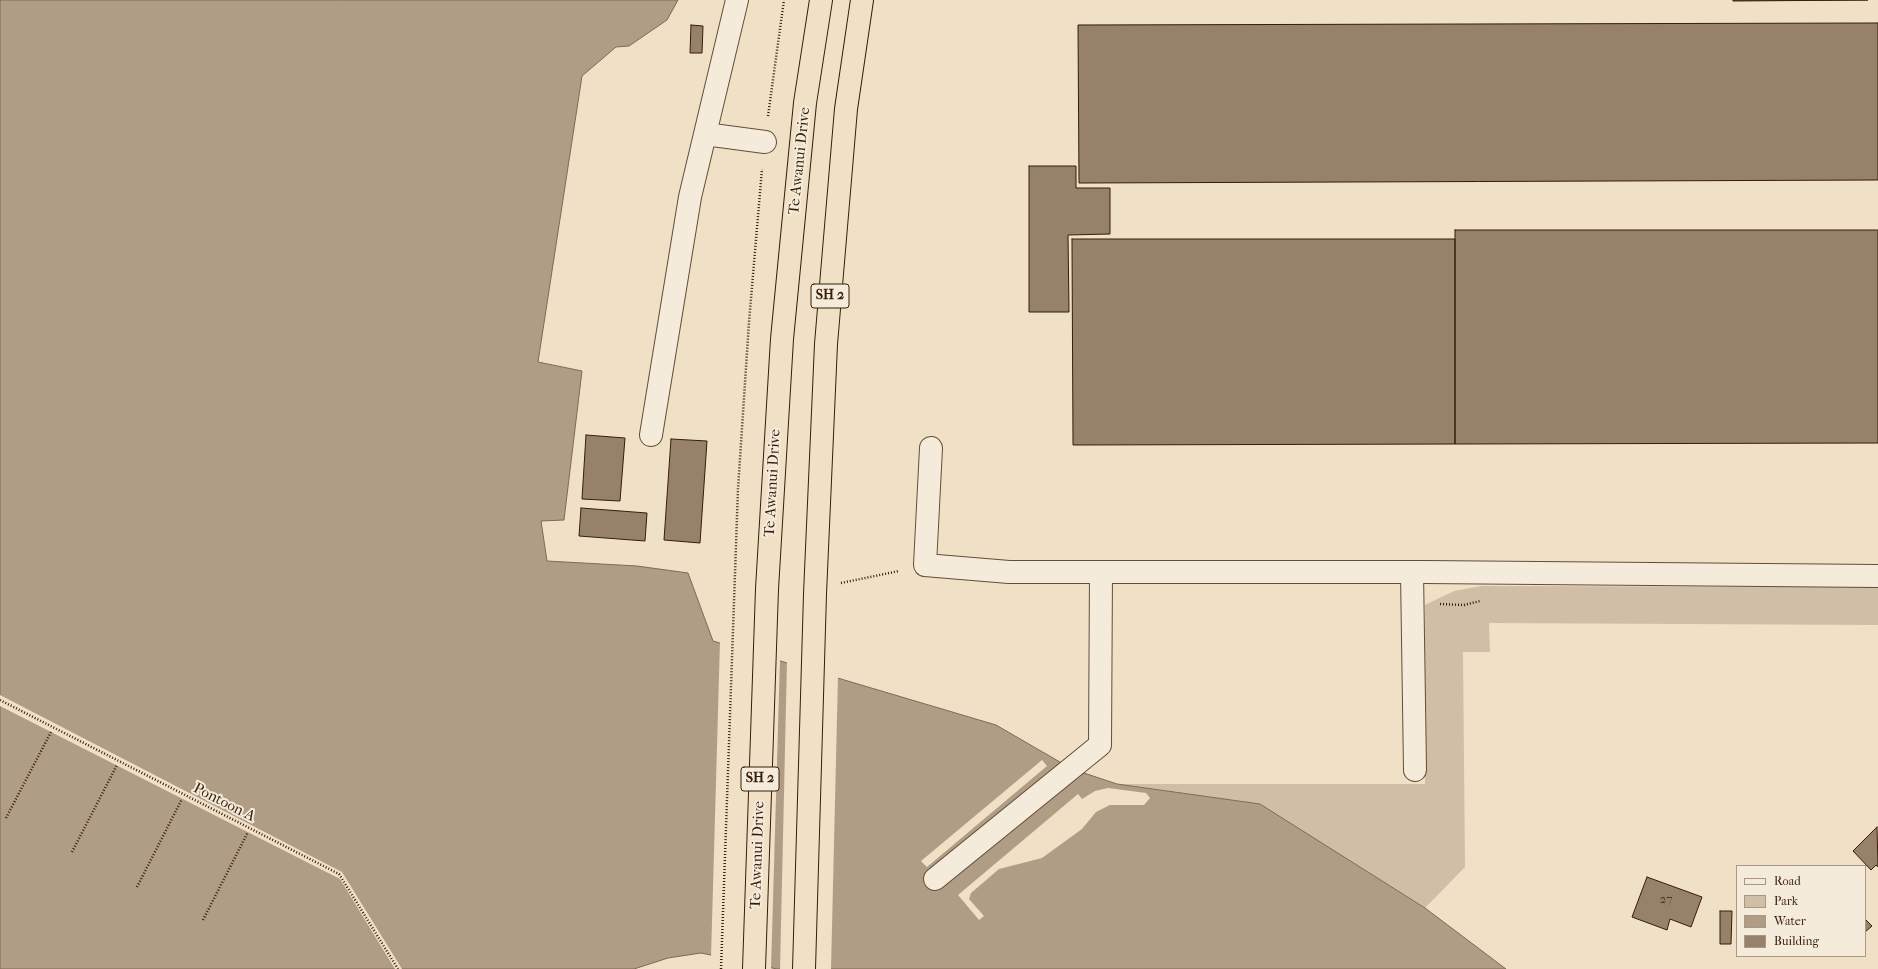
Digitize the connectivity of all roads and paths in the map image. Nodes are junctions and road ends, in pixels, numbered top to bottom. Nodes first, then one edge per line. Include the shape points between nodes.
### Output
1 (736, 0) edge
2 (784, 0) edge
3 (821, 0) edge
4 (862, 0) edge
5 (705, 134) junction
6 (765, 142) junction
7 (652, 435) dead end
8 (930, 448) dead end
9 (925, 566) junction
10 (1101, 572) junction
11 (1412, 572) junction
12 (1878, 576) edge
13 (838, 584) dead end
14 (0, 700) edge
15 (51, 732) dead end
16 (117, 765) dead end
17 (1415, 770) dead end
18 (182, 799) dead end
19 (6, 818) dead end
20 (248, 832) dead end
21 (72, 852) dead end
22 (935, 879) dead end
23 (137, 887) dead end
24 (203, 920) dead end
25 (398, 969) edge
26 (721, 969) edge
27 (754, 969) edge
28 (804, 969) edge

1 - 5 street
2 - 6 path
3 - 27 highway, Te Awanui Drive / SH 2 via 805,103 782,339 767,589
4 - 28 highway, SH 2 via 846,109 827,336 815,594
5 - 6 street
5 - 7 street via 690,197
6 - 26 path via 749,322 734,587
8 - 9 street
9 - 10 street via 1009,572
9 - 13 path
10 - 11 street
10 - 22 street via 1100,745
11 - 12 street
11 - 17 street
14 - 25 path, Pontoon A via 339,874
15 - 19 path
16 - 21 path
18 - 23 path
20 - 24 path

